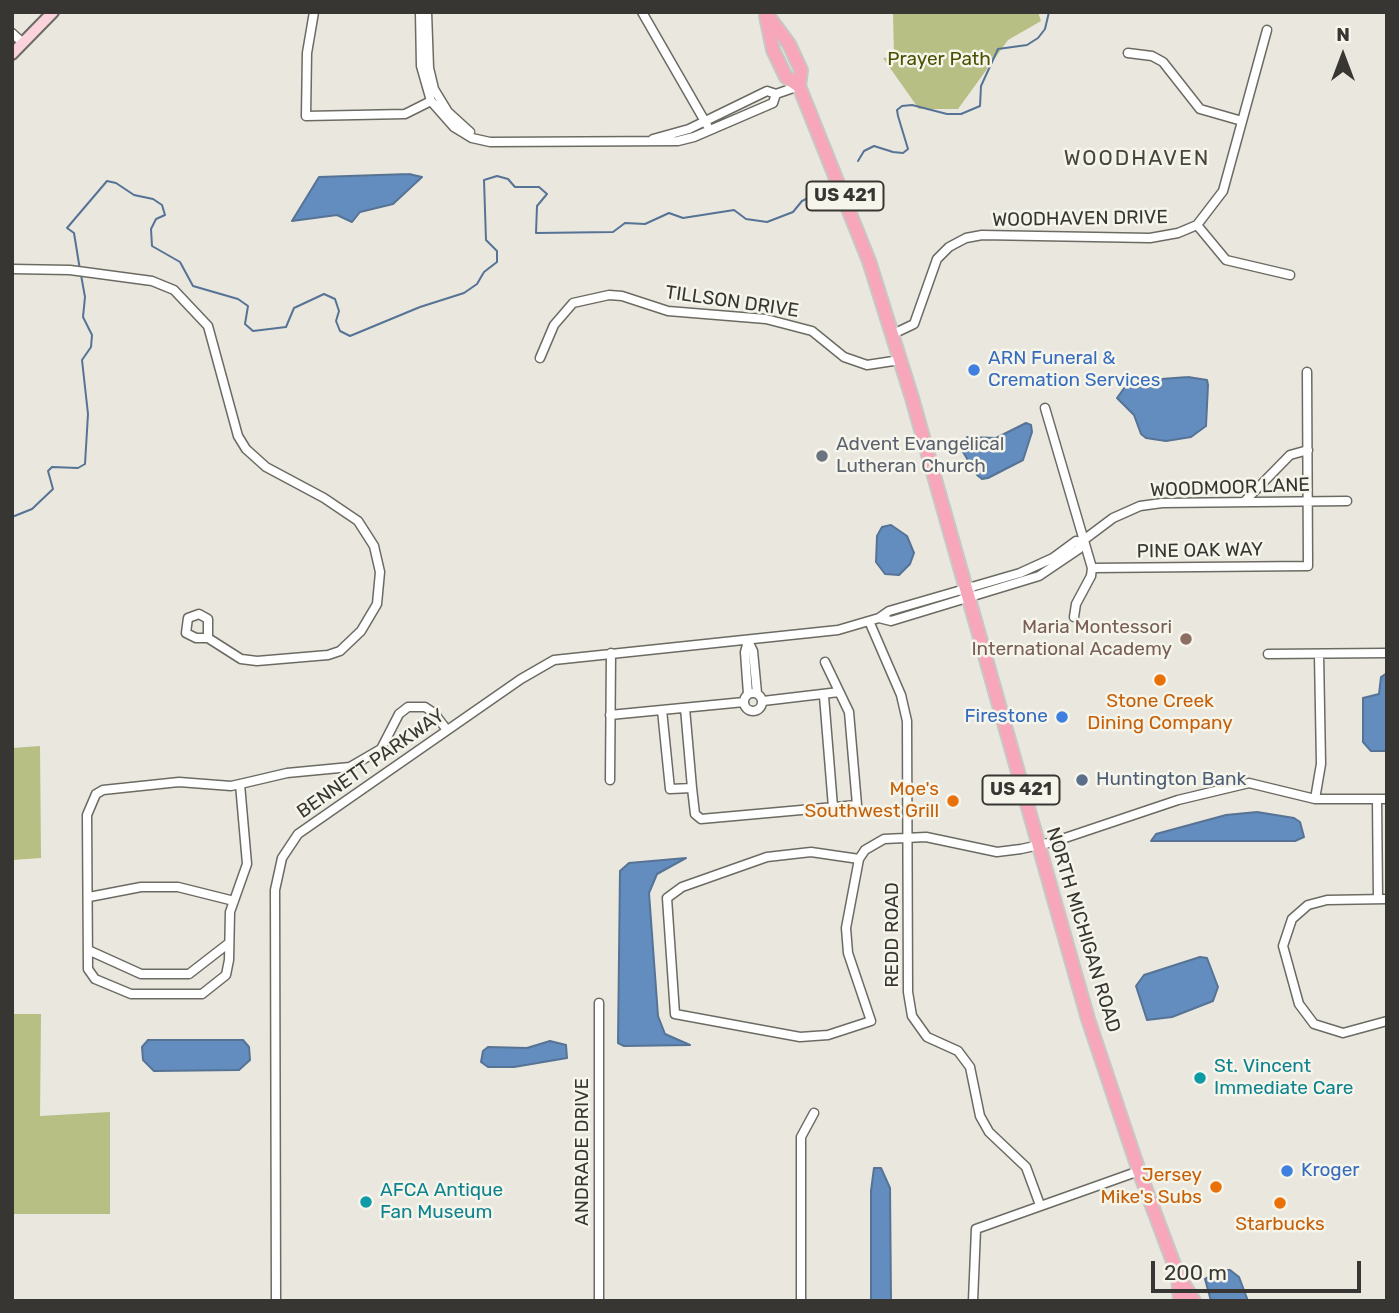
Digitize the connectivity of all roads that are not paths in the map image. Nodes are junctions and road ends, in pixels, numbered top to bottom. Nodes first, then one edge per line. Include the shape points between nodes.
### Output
1 (53, 12) edge
2 (314, 12) edge
3 (421, 12) edge
4 (427, 12) edge
5 (642, 12) edge
6 (766, 13) edge
7 (1267, 30) dead end
8 (12, 33) edge
9 (23, 43) junction
10 (1128, 53) dead end
11 (12, 54) edge
12 (799, 86) junction
13 (776, 94) junction
14 (431, 101) junction
15 (705, 121) junction
16 (1242, 121) junction
17 (710, 131) junction
18 (480, 140) junction
19 (647, 141) junction
20 (1197, 225) junction
21 (12, 270) edge
22 (1290, 275) dead end
23 (893, 334) junction
24 (540, 358) dead end
25 (900, 360) junction
26 (1307, 372) dead end
27 (1045, 408) dead end
28 (1308, 450) junction
29 (1308, 501) junction
30 (1347, 501) dead end
31 (1244, 502) junction
32 (1083, 541) junction
33 (1092, 568) junction
34 (967, 594) junction
35 (1074, 617) dead end
36 (869, 621) junction
37 (208, 638) dead end
38 (748, 641) junction
39 (611, 653) junction
40 (1387, 653) edge
41 (1268, 654) dead end
42 (1319, 654) junction
43 (825, 662) dead end
44 (839, 692) junction
45 (749, 696) junction
46 (824, 696) junction
47 (763, 701) junction
48 (685, 708) junction
49 (662, 710) junction
50 (610, 715) junction
51 (447, 730) junction
52 (610, 780) dead end
53 (240, 784) junction
54 (692, 788) junction
55 (1315, 799) junction
56 (1382, 799) edge
57 (833, 807) junction
58 (908, 837) junction
59 (1037, 846) junction
60 (859, 859) junction
61 (89, 897) junction
62 (1382, 899) edge
63 (234, 901) junction
64 (229, 943) junction
65 (88, 950) junction
66 (599, 1003) dead end
67 (1387, 1021) edge
68 (814, 1112) dead end
69 (1139, 1171) junction
70 (1040, 1205) junction
71 (1178, 1275) junction
72 (276, 1301) edge
73 (599, 1301) edge
74 (801, 1301) edge
75 (972, 1301) edge
76 (1180, 1301) edge
77 (1194, 1301) edge

1 - 9 main road
2 - 14 street via 307,53 306,116 405,114
3 - 14 street via 421,66
4 - 18 street via 429,68 437,97 456,121
5 - 15 street
6 - 12 main road, US 421 via 786,78
7 - 16 street, WOODHAVEN DRIVE
8 - 9 street
9 - 11 main road
10 - 16 street via 1152,56 1166,65 1200,109
12 - 13 street
12 - 23 main road, NORTH MICHIGAN ROAD / US 421 via 849,206
13 - 15 street via 767,91
13 - 17 street via 773,103
14 - 18 street via 454,127
15 - 17 street
15 - 19 street
16 - 20 street, WOODHAVEN DRIVE via 1223,191
17 - 19 street via 678,141
18 - 19 street via 500,144
20 - 22 street via 1226,260
20 - 23 street, WOODHAVEN DRIVE via 1150,238 966,238 949,247 932,268 914,324
21 - 37 street via 70,270 152,281 174,290 208,326 238,436 246,449 266,467 358,521 374,546 380,572 377,604 361,631 340,651 254,661 233,655
23 - 25 main road, NORTH MICHIGAN ROAD / US 421
24 - 25 street, TILLSON DRIVE via 554,325 573,303 609,295 668,311 766,319 812,331 844,357 867,365
25 - 34 main road, NORTH MICHIGAN ROAD / US 421
26 - 28 street
27 - 32 street
28 - 29 street
28 - 31 street via 1290,455
29 - 30 street, WOODMOOR LANE
29 - 31 street, WOODMOOR LANE
29 - 33 street, PINE OAK WAY via 1308,566
31 - 32 street, WOODMOOR LANE via 1140,506 1112,518
32 - 33 street
32 - 34 street, WOODMOOR LANE
33 - 35 street
34 - 36 street, BENNETT PARKWAY via 889,611
34 - 59 main road, NORTH MICHIGAN ROAD / US 421
36 - 38 street, BENNETT PARKWAY via 816,634
36 - 58 street, REDD ROAD via 906,711
38 - 39 street, BENNETT PARKWAY
38 - 45 street via 753,651
39 - 50 street
39 - 51 street, BENNETT PARKWAY via 554,660
40 - 42 street
41 - 42 street
42 - 55 street via 1321,764
43 - 44 street
44 - 46 street
44 - 57 street via 849,712 857,805
45 - 47 street
45 - 47 street via 748,710 759,709
45 - 48 street
46 - 47 street
46 - 57 street
48 - 49 street
48 - 54 street
49 - 50 street
49 - 54 street via 670,789
50 - 52 street
51 - 53 street via 425,707 408,707 399,714 387,743 363,762
51 - 72 street, BENNETT PARKWAY via 305,828 286,849 278,869
53 - 61 street via 158,783 96,794 88,816
53 - 63 street via 247,864
54 - 57 street via 695,814 701,819
55 - 56 street
55 - 59 street via 1264,785 1241,784
56 - 62 street
58 - 59 street via 935,838 997,852
58 - 60 street via 884,839
58 - 70 street, REDD ROAD via 912,1016 927,1037 958,1051 970,1066 980,1116 989,1132 1026,1167
59 - 69 main road, NORTH MICHIGAN ROAD / US 421
60 - 60 street via 811,852 775,856 682,887 667,898 675,1014 800,1037 828,1035 871,1021 846,944
61 - 63 street via 141,887 178,887
61 - 65 street
62 - 67 street via 1308,905 1292,919 1283,946 1303,1011 1314,1024 1337,1033
63 - 64 street
64 - 65 street via 188,974 141,974
64 - 65 street via 226,975 202,994 131,994 95,979 88,969
66 - 73 street, ANDRADE DRIVE
68 - 74 street via 801,1137
69 - 70 street
69 - 71 main road, NORTH MICHIGAN ROAD / US 421
70 - 75 street via 976,1229
71 - 76 main road, NORTH MICHIGAN ROAD / US 421
71 - 77 main road, NORTH MICHIGAN ROAD / US 421

